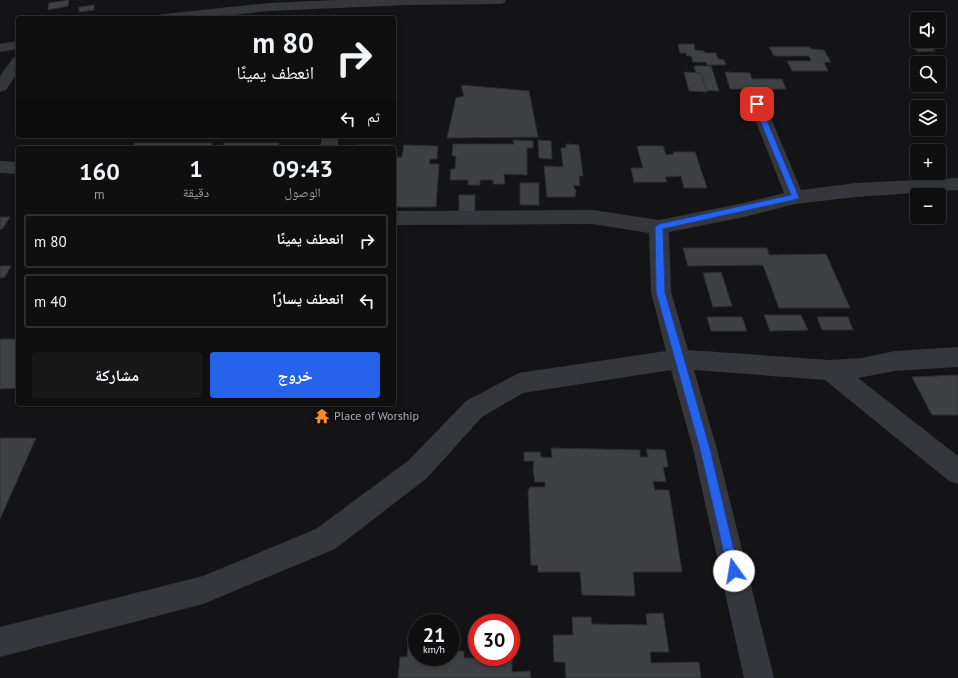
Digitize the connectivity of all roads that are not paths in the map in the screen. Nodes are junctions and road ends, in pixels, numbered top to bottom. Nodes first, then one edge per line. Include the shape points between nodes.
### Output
1 (499, 0) edge
2 (479, 1) edge
3 (191, 3) dead end
4 (344, 4) junction
5 (163, 16) edge
6 (183, 16) edge
7 (343, 16) edge
8 (16, 45) edge
9 (0, 48) edge
10 (16, 64) edge
11 (0, 87) edge
12 (757, 104) dead end
13 (0, 167) edge
14 (16, 168) edge
15 (958, 184) edge
16 (796, 197) junction
17 (396, 218) edge
18 (659, 227) junction
19 (958, 357) edge
20 (679, 359) junction
21 (830, 370) junction
22 (958, 472) edge
23 (0, 642) edge
24 (759, 678) edge

1 - 2 street
2 - 4 street
3 - 5 street
4 - 6 street via 269,7
4 - 7 street
8 - 9 street
10 - 11 street
12 - 16 street
13 - 14 street
15 - 16 street via 856,190
16 - 18 street
17 - 18 street via 593,217
18 - 20 street via 660,292
19 - 21 street via 895,361 862,368
20 - 21 street
20 - 23 street via 519,383 474,409 418,469 325,539 203,590
20 - 24 street via 705,449
21 - 22 street

